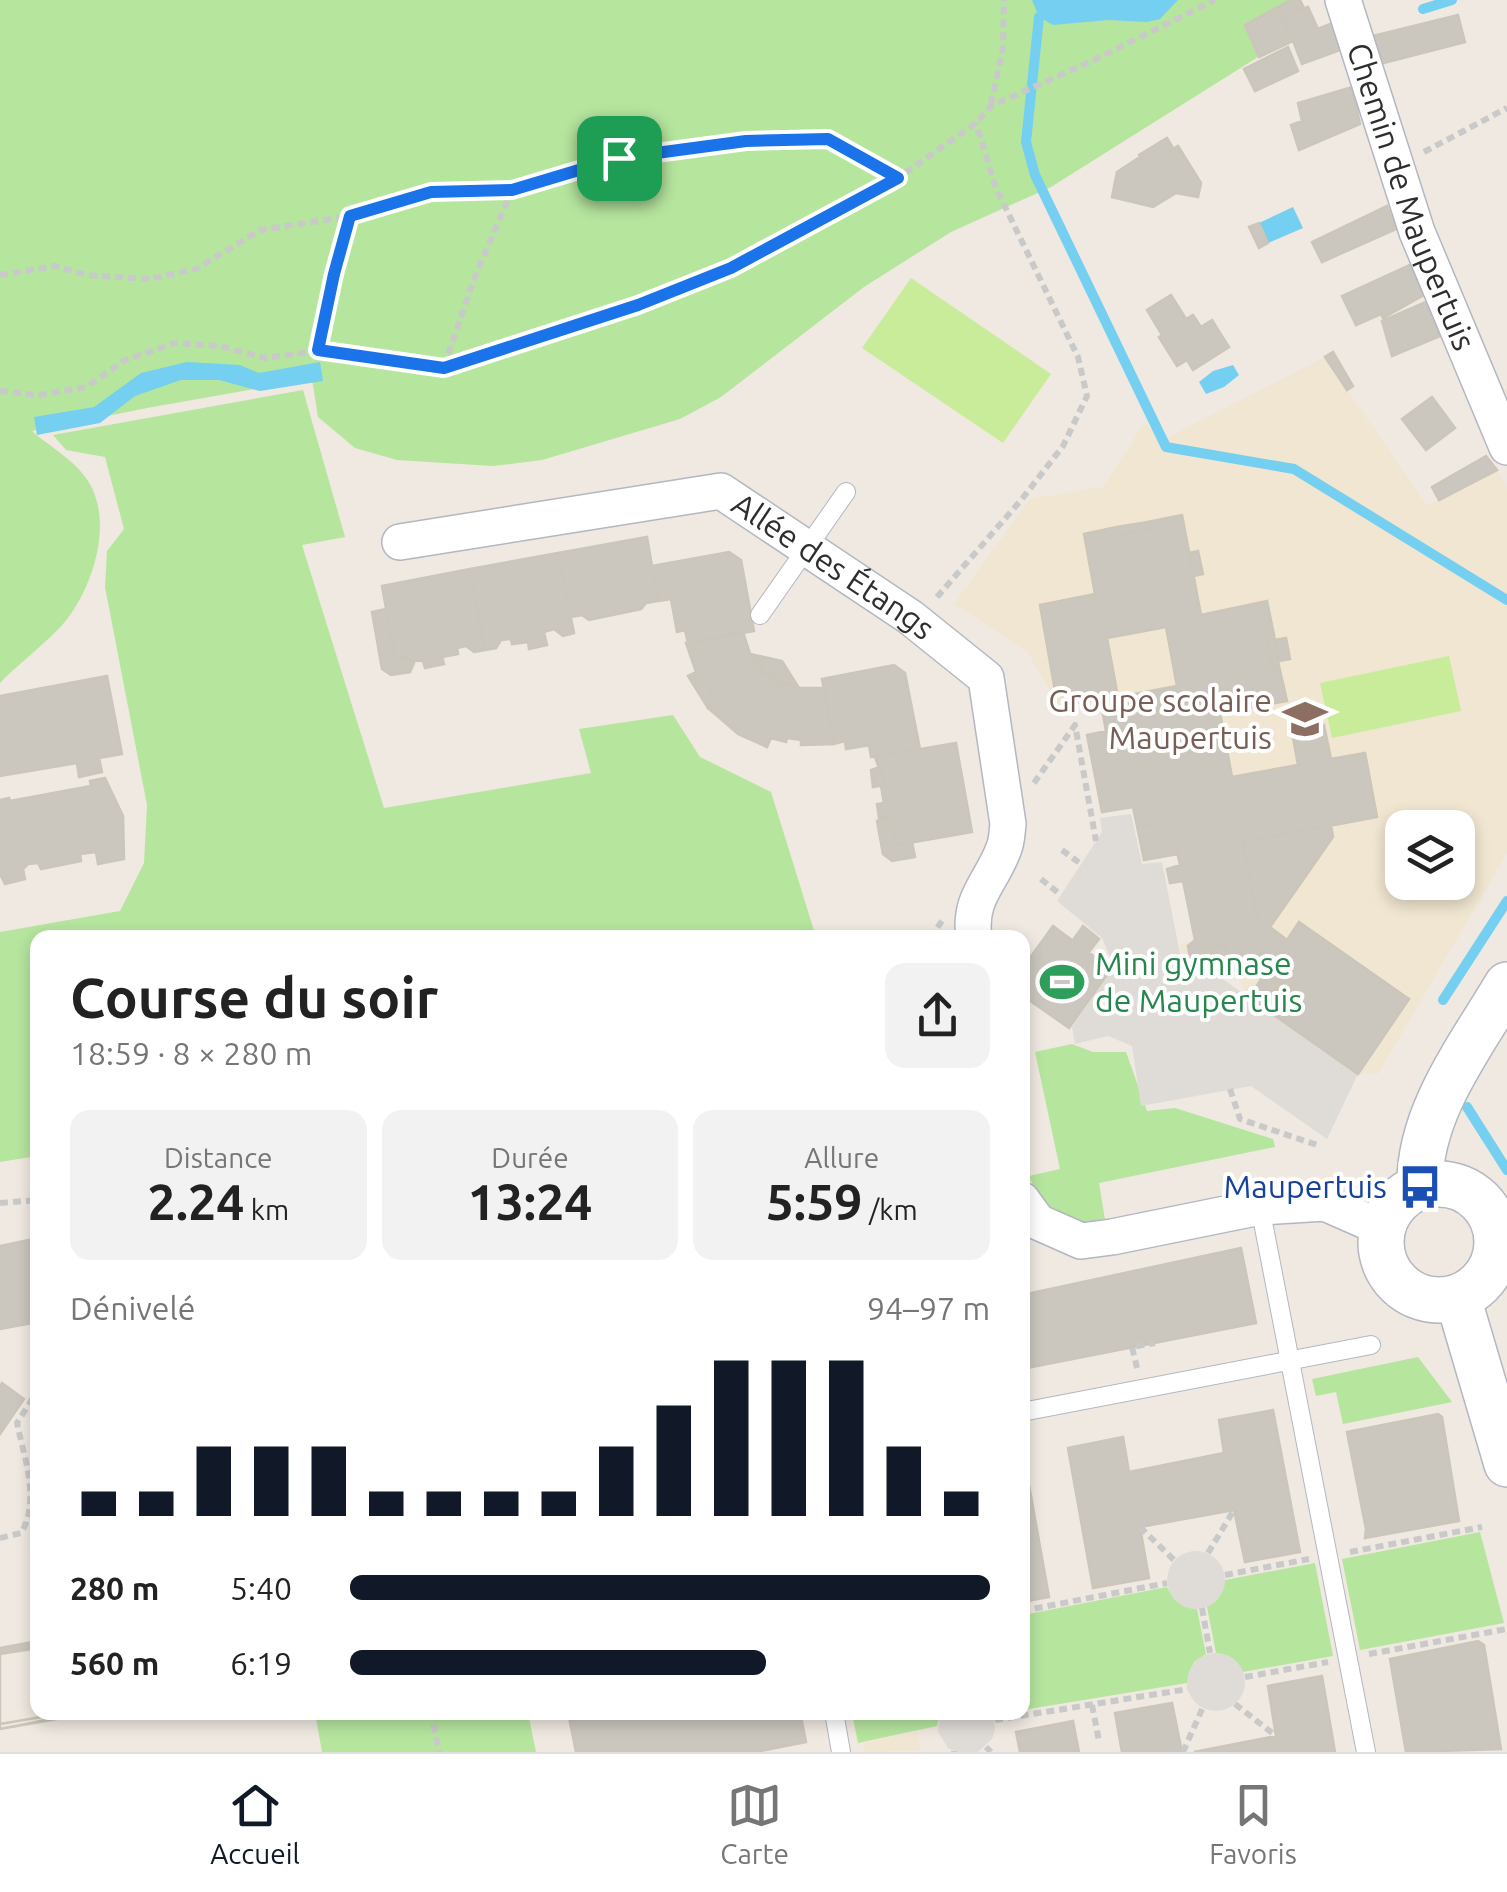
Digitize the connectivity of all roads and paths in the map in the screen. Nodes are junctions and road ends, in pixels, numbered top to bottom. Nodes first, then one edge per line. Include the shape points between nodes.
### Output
1 (1004, 0) edge
2 (1215, 0) edge
3 (1342, 0) edge
4 (991, 106) junction
5 (1507, 108) edge
6 (976, 123) junction
7 (1396, 170) junction
8 (898, 178) junction
9 (512, 190) junction
10 (350, 216) junction
11 (0, 275) edge
12 (318, 350) junction
13 (444, 368) junction
14 (0, 391) edge
15 (1507, 447) edge
16 (846, 492) dead end
17 (400, 542) dead end
18 (808, 549) junction
19 (760, 615) dead end
20 (916, 620) junction
21 (1029, 790) dead end
22 (1096, 841) dead end
23 (1062, 850) dead end
24 (1080, 864) dead end
25 (1041, 879) dead end
26 (1061, 895) dead end
27 (973, 930) edge
28 (1507, 985) edge
29 (1230, 1090) dead end
30 (1316, 1145) dead end
31 (1420, 1187) junction
32 (30, 1201) edge
33 (0, 1203) edge
34 (1260, 1207) junction
35 (1030, 1211) edge
36 (1382, 1228) junction
37 (1458, 1298) junction
38 (1155, 1343) dead end
39 (1372, 1345) dead end
40 (1132, 1347) dead end
41 (1290, 1362) junction
42 (30, 1402) edge
43 (1030, 1411) edge
44 (1507, 1464) edge
45 (30, 1490) edge
46 (1234, 1510) dead end
47 (30, 1518) edge
48 (1140, 1527) dead end
49 (1482, 1527) dead end
50 (0, 1538) edge
51 (1208, 1553) dead end
52 (1344, 1553) dead end
53 (1174, 1560) dead end
54 (1309, 1560) dead end
55 (1225, 1575) dead end
56 (1167, 1583) dead end
57 (1202, 1608) dead end
58 (1030, 1609) edge
59 (1507, 1629) edge
60 (1210, 1653) dead end
61 (1365, 1655) dead end
62 (1318, 1664) dead end
63 (1245, 1677) dead end
64 (1188, 1689) dead end
65 (1092, 1704) junction
66 (1236, 1704) dead end
67 (1203, 1707) dead end
68 (1030, 1714) edge
69 (433, 1720) edge
70 (835, 1720) edge
71 (1276, 1736) dead end
72 (1099, 1741) dead end
73 (439, 1752) edge
74 (841, 1752) edge
75 (1183, 1752) edge
76 (1366, 1752) edge

1 - 4 path
2 - 4 path
3 - 7 street, Chemin de Maupertuis
4 - 6 path
5 - 7 path
6 - 8 path
6 - 20 path via 996,188 1078,357 1087,396 1042,473
7 - 15 street, Chemin de Maupertuis
8 - 9 path via 828,139 746,141 619,158
8 - 13 path via 731,268
9 - 10 path via 431,192
9 - 13 path
10 - 11 path via 260,230 196,269 149,278 87,276 55,266
10 - 12 path
12 - 13 path
12 - 14 path via 264,358 220,346 174,344 125,360 86,387 38,396
16 - 18 lane
17 - 18 street, Allée des Étangs via 721,491
18 - 19 lane
18 - 20 street, Allée des Étangs
20 - 27 street, Allée des Étangs via 986,678 1008,824 1004,848 980,889
21 - 22 path via 1075,725
23 - 24 path
25 - 26 path
28 - 31 street via 1426,1134
29 - 30 path via 1240,1118
31 - 36 street via 1400,1197
31 - 37 street via 1471,1193 1496,1228 1491,1270
32 - 33 path
34 - 35 street via 1081,1240 1038,1222
34 - 36 street via 1325,1203
34 - 41 lane
36 - 37 street via 1387,1269 1400,1286 1417,1297
37 - 44 street
38 - 40 path
39 - 41 lane
41 - 43 lane
41 - 76 lane
42 - 45 path via 17,1422
46 - 51 path
47 - 50 path via 21,1533
48 - 53 path
49 - 52 path
54 - 55 path
56 - 58 path
57 - 60 path
59 - 61 path
62 - 63 path
64 - 65 path
65 - 68 path
65 - 72 path
66 - 71 path
67 - 75 path
69 - 73 path
70 - 74 lane

